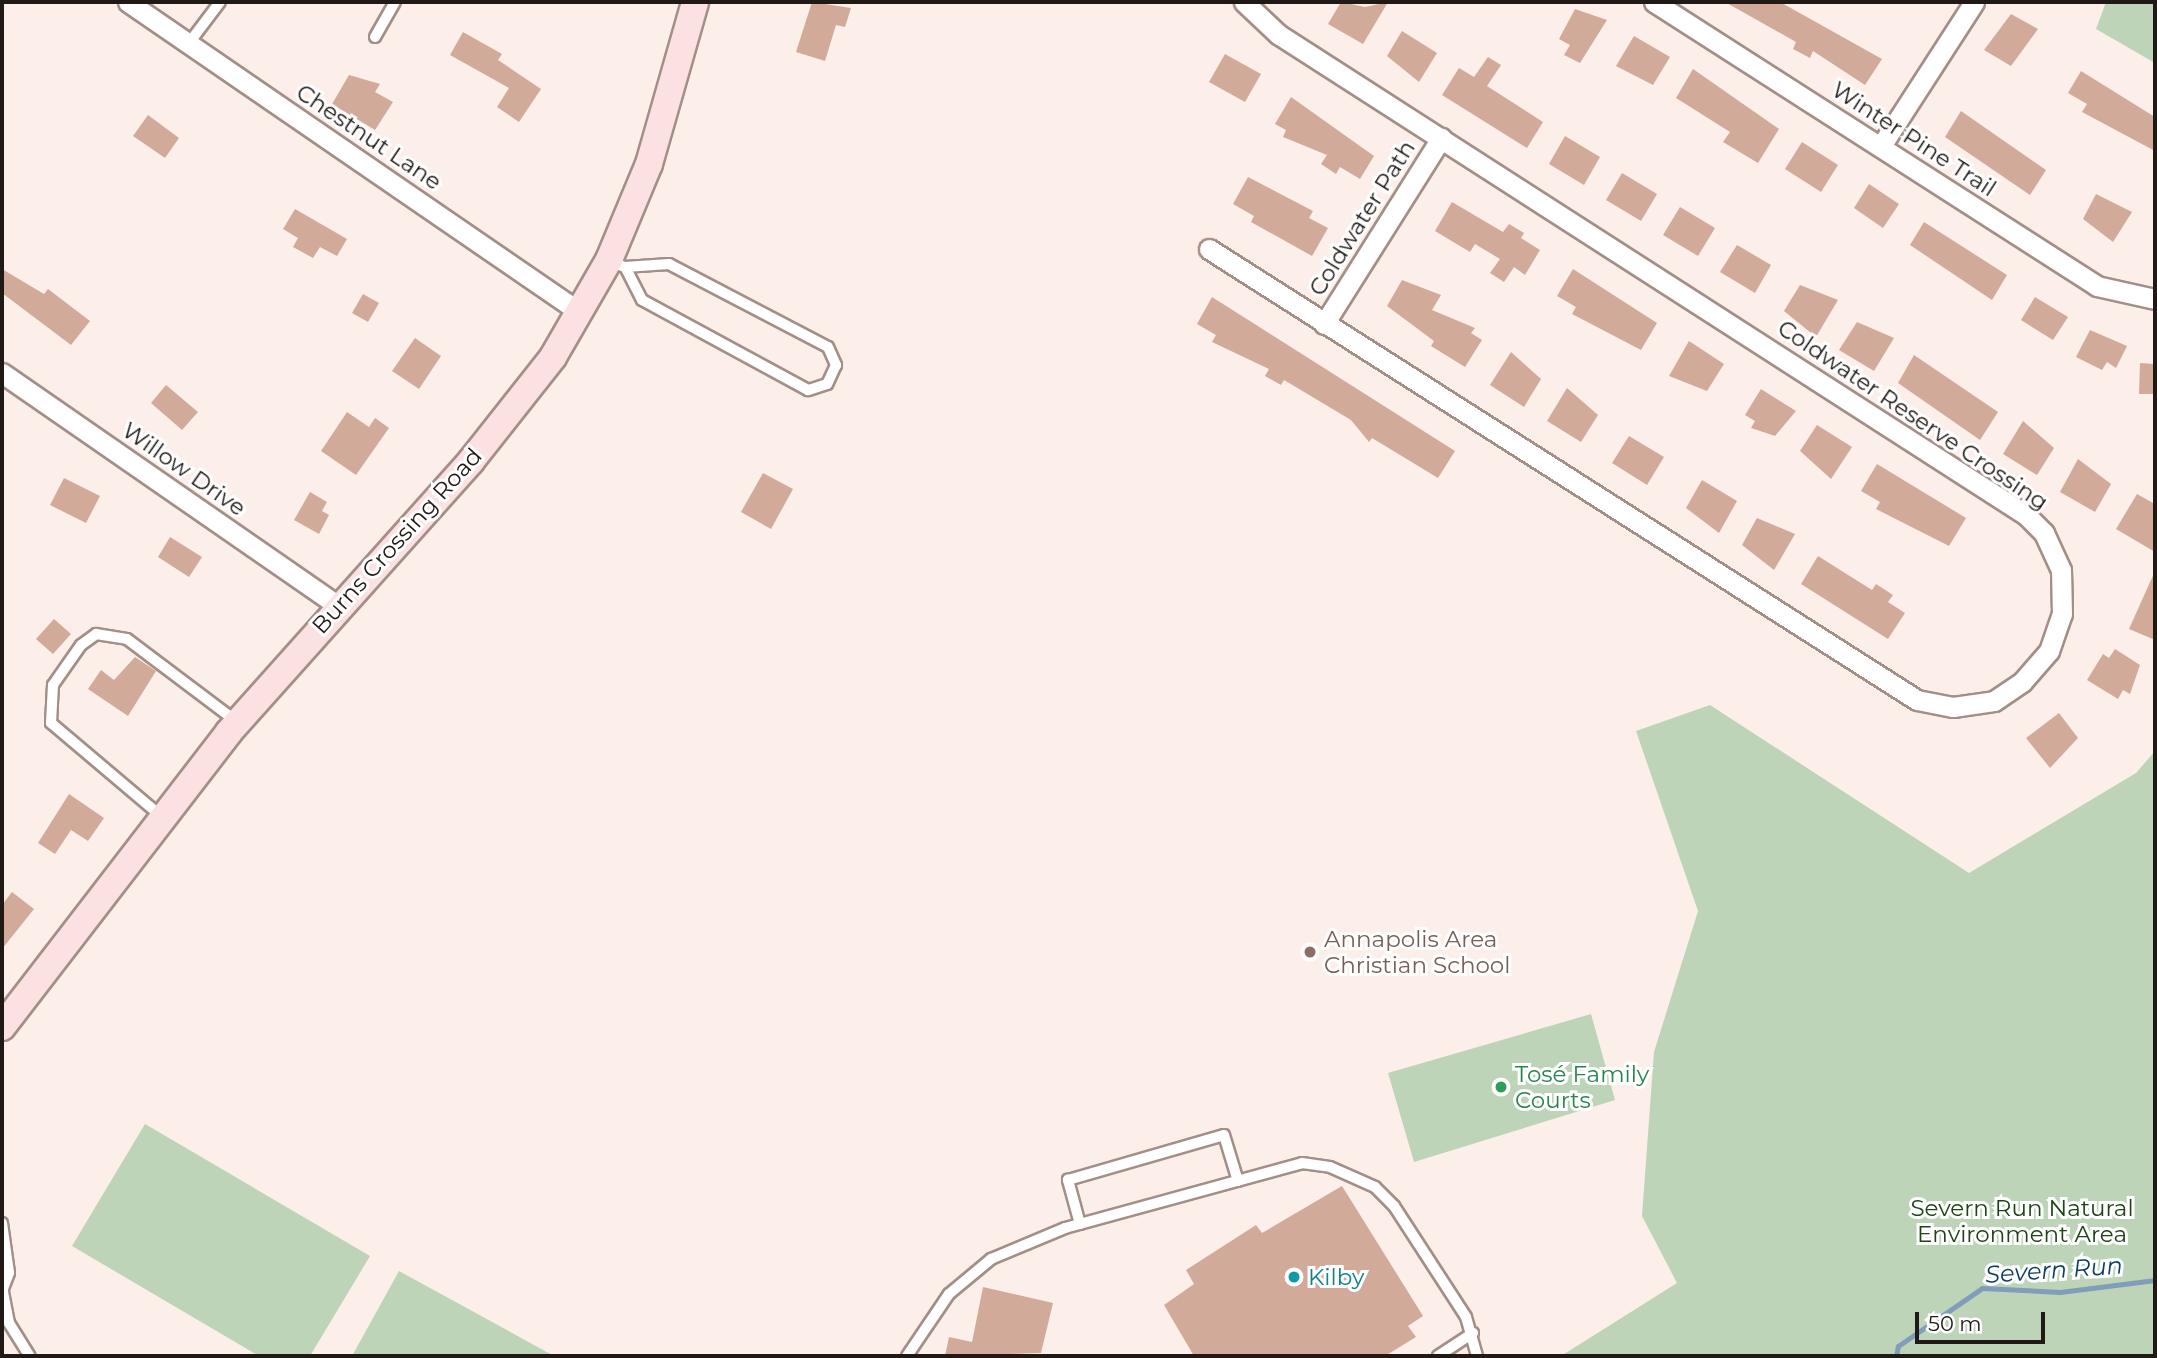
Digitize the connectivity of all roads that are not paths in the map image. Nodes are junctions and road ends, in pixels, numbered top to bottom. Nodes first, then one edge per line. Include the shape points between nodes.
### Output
1 (128, 2) edge
2 (220, 2) edge
3 (395, 2) edge
4 (695, 2) edge
5 (1244, 2) edge
6 (1654, 2) edge
7 (1974, 2) edge
8 (375, 37) dead end
9 (188, 43) junction
10 (1441, 138) junction
11 (1881, 146) junction
12 (1209, 249) dead end
13 (617, 264) junction
14 (2155, 299) edge
15 (581, 313) junction
16 (1324, 324) junction
17 (2, 373) edge
18 (338, 606) junction
19 (237, 722) junction
20 (163, 818) junction
21 (2, 1027) edge
22 (1238, 1181) junction
23 (2, 1223) edge
24 (1080, 1224) junction
25 (2, 1288) edge
26 (1473, 1334) junction
27 (30, 1356) edge
28 (907, 1356) edge
29 (1438, 1356) edge
30 (1477, 1356) edge

1 - 9 street, Chestnut Lane
2 - 9 lane
3 - 8 lane
4 - 13 street, Burns Crossing Road
5 - 10 street, Coldwater Reserve Crossing via 1278,34
6 - 11 street, Winter Pine Trail
7 - 11 street
9 - 15 street, Chestnut Lane
10 - 16 street, Coldwater Path
10 - 16 street, Coldwater Reserve Crossing via 2026,514 2044,533 2061,570 2062,614 2049,651 2022,682 1994,701 1953,706 1917,699
11 - 14 street, Winter Pine Trail via 2097,286
12 - 16 street, Coldwater Reserve Crossing
13 - 13 lane via 642,300 808,390 827,384 836,365 828,347 669,264
13 - 15 street, Burns Crossing Road
15 - 18 street, Burns Crossing Road via 519,405
17 - 18 street, Willow Drive
18 - 19 street, Burns Crossing Road
19 - 20 street, Burns Crossing Road
19 - 20 lane via 112,633 96,634 66,663 48,698 51,723
20 - 21 street, Burns Crossing Road
22 - 24 lane
22 - 24 lane via 1224,1135 1068,1180
22 - 26 lane via 1302,1163 1330,1167 1375,1187 1394,1206
23 - 25 lane via 9,1273
24 - 28 lane via 991,1258 949,1294
25 - 27 lane via 9,1323
26 - 29 lane
26 - 30 lane

